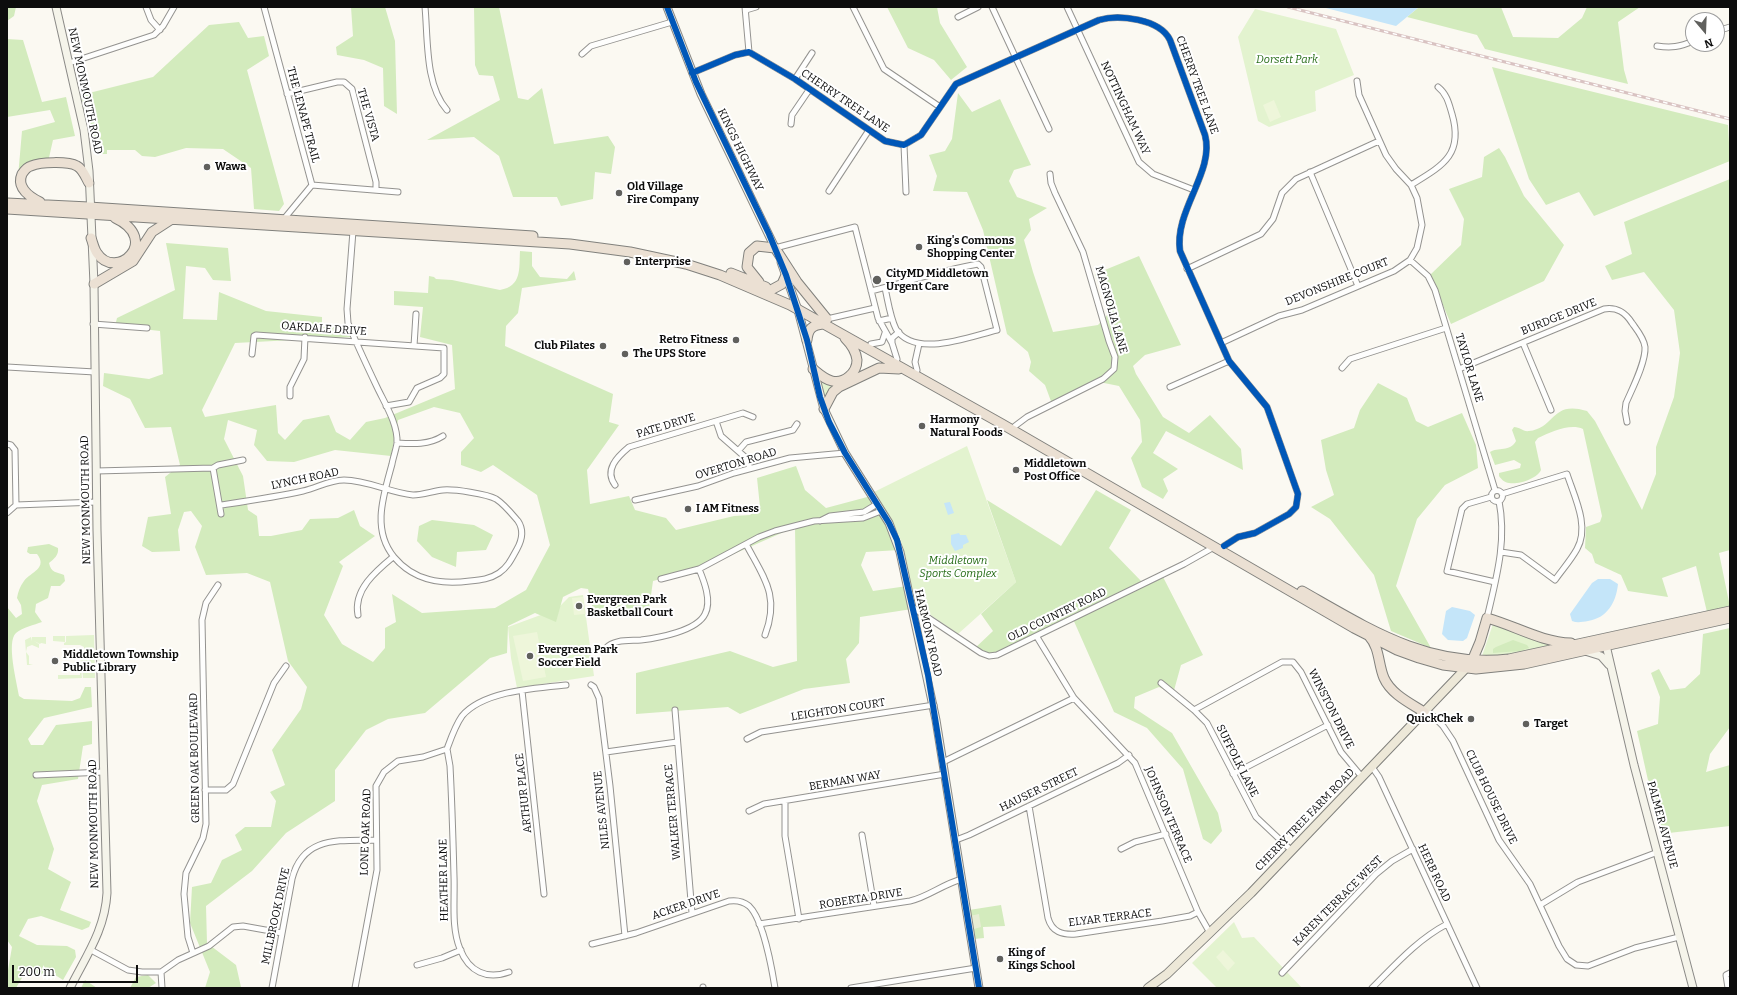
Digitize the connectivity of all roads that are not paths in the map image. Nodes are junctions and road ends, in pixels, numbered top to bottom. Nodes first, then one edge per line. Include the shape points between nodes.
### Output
1 (56, 7) edge
2 (146, 7) edge
3 (174, 7) edge
4 (264, 7) edge
5 (425, 7) edge
6 (667, 7) edge
7 (756, 7) edge
8 (853, 7) edge
9 (978, 7) edge
10 (992, 7) edge
11 (1067, 7) edge
12 (745, 8) edge
13 (958, 17) dead end
14 (672, 22) junction
15 (160, 30) junction
16 (1078, 30) junction
17 (1685, 45) edge
18 (1657, 46) dead end
19 (749, 52) junction
20 (812, 53) dead end
21 (582, 54) dead end
22 (1016, 58) junction
23 (69, 63) junction
24 (692, 72) junction
25 (794, 79) junction
26 (1357, 81) dead end
27 (1438, 87) dead end
28 (809, 90) junction
29 (287, 94) junction
30 (940, 107) junction
31 (448, 110) dead end
32 (791, 124) dead end
33 (1048, 129) dead end
34 (869, 130) junction
35 (1379, 140) junction
36 (904, 145) junction
37 (1310, 172) junction
38 (1050, 174) dead end
39 (89, 183) junction
40 (312, 185) junction
41 (1412, 186) junction
42 (376, 189) junction
43 (1194, 190) junction
44 (830, 191) dead end
45 (398, 192) dead end
46 (906, 192) dead end
47 (7, 203) edge
48 (45, 205) junction
49 (7, 209) edge
50 (90, 211) junction
51 (110, 216) junction
52 (172, 220) junction
53 (283, 220) junction
54 (353, 231) junction
55 (91, 238) junction
56 (775, 248) junction
57 (1410, 260) junction
58 (1187, 268) junction
59 (786, 275) junction
60 (94, 284) junction
61 (762, 286) junction
62 (1358, 286) junction
63 (885, 288) junction
64 (771, 290) junction
65 (871, 291) junction
66 (797, 306) junction
67 (875, 308) junction
68 (416, 314) dead end
69 (892, 318) junction
70 (825, 321) junction
71 (879, 322) junction
72 (93, 324) junction
73 (147, 328) dead end
74 (1446, 328) junction
75 (899, 332) junction
76 (885, 333) junction
77 (842, 334) junction
78 (305, 337) junction
79 (807, 340) junction
80 (355, 341) junction
81 (892, 343) junction
82 (1221, 343) junction
83 (1523, 343) junction
84 (871, 344) junction
85 (919, 344) junction
86 (412, 346) junction
87 (252, 354) dead end
88 (897, 359) junction
89 (1229, 361) junction
90 (7, 367) edge
91 (1342, 368) dead end
92 (813, 369) junction
93 (1459, 369) junction
94 (913, 371) junction
95 (95, 372) junction
96 (1170, 387) dead end
97 (290, 396) dead end
98 (386, 406) junction
99 (824, 409) junction
100 (1551, 410) dead end
101 (752, 417) dead end
102 (716, 421) junction
103 (1627, 422) dead end
104 (797, 424) dead end
105 (1015, 426) junction
106 (443, 436) dead end
107 (397, 443) junction
108 (7, 444) edge
109 (738, 450) junction
110 (845, 453) junction
111 (243, 460) dead end
112 (213, 468) junction
113 (750, 468) junction
114 (96, 471) junction
115 (616, 485) dead end
116 (385, 489) junction
117 (1495, 490) junction
118 (1502, 494) junction
119 (1491, 497) junction
120 (635, 500) dead end
121 (1498, 501) junction
122 (97, 502) junction
123 (16, 505) junction
124 (221, 505) junction
125 (879, 507) junction
126 (7, 513) edge
127 (221, 514) dead end
128 (746, 544) junction
129 (1224, 546) junction
130 (1214, 547) junction
131 (1501, 552) junction
132 (393, 556) junction
133 (699, 569) junction
134 (661, 579) dead end
135 (1495, 582) junction
136 (218, 585) dead end
137 (912, 607) junction
138 (1730, 611) edge
139 (358, 615) dead end
140 (1487, 618) junction
141 (1730, 618) edge
142 (1367, 634) junction
143 (765, 635) dead end
144 (1037, 637) junction
145 (1605, 642) junction
146 (1586, 647) junction
147 (606, 648) dead end
148 (1469, 665) junction
149 (286, 666) dead end
150 (1612, 668) junction
151 (1161, 683) dead end
152 (566, 685) dead end
153 (591, 685) dead end
154 (522, 690) junction
155 (1074, 698) junction
156 (934, 705) junction
157 (675, 710) dead end
158 (1194, 710) junction
159 (1426, 711) junction
160 (1328, 725) junction
161 (747, 739) dead end
162 (677, 742) junction
163 (447, 749) junction
164 (606, 752) junction
165 (1129, 755) junction
166 (943, 762) junction
167 (1372, 767) junction
168 (104, 772) junction
169 (945, 774) junction
170 (1234, 774) junction
171 (36, 775) dead end
172 (1362, 777) junction
173 (206, 790) junction
174 (785, 801) junction
175 (1029, 806) junction
176 (749, 812) dead end
177 (1166, 834) junction
178 (862, 835) dead end
179 (376, 840) junction
180 (956, 840) junction
181 (1121, 849) dead end
182 (1413, 849) junction
183 (1292, 851) junction
184 (1658, 852) junction
185 (962, 879) junction
186 (544, 894) dead end
187 (1540, 905) junction
188 (874, 906) junction
189 (1198, 912) junction
190 (692, 913) junction
191 (799, 919) junction
192 (759, 924) junction
193 (1447, 924) junction
194 (1210, 933) junction
195 (282, 934) junction
196 (625, 936) junction
197 (1679, 937) junction
198 (592, 944) dead end
199 (91, 950) junction
200 (461, 950) junction
201 (194, 953) junction
202 (417, 965) dead end
203 (976, 968) junction
204 (161, 972) junction
205 (509, 972) dead end
206 (1730, 972) edge
207 (1282, 973) dead end
208 (70, 988) edge
209 (162, 988) edge
210 (272, 988) edge
211 (355, 988) edge
212 (776, 988) edge
213 (851, 988) edge
214 (979, 988) edge
215 (1148, 988) edge
216 (1372, 988) edge
217 (1477, 988) edge
218 (1693, 988) edge
219 (1728, 988) edge

1 - 23 street, NEW MONMOUTH ROAD
2 - 15 street via 149,17
3 - 15 street
4 - 29 street, THE LENAPE TRAIL
5 - 31 street via 433,81 438,98
6 - 14 street, KINGS HIGHWAY
7 - 12 street
8 - 30 street via 884,69
9 - 13 street
10 - 22 street
11 - 16 street, NOTTINGHAM WAY
12 - 19 street
14 - 21 street via 591,46
14 - 24 street, KINGS HIGHWAY
15 - 23 street via 150,38
16 - 22 street, CHERRY TREE LANE
16 - 43 street, NOTTINGHAM WAY via 1139,162 1153,174
16 - 43 street, CHERRY TREE LANE via 1099,20 1116,17 1154,25 1167,34 1206,140 1205,161
17 - 18 street via 1669,48
19 - 24 street
19 - 25 street, CHERRY TREE LANE
20 - 25 street
22 - 30 street, CHERRY TREE LANE via 956,84
22 - 33 street
23 - 39 street, NEW MONMOUTH ROAD via 84,130
24 - 56 street, KINGS HIGHWAY
25 - 28 street, CHERRY TREE LANE
26 - 35 street, DEVONSHIRE COURT via 1359,95
27 - 41 street via 1446,97 1454,121 1454,145 1450,156 1443,164
28 - 32 street via 792,115
28 - 34 street, CHERRY TREE LANE
29 - 40 street, THE LENAPE TRAIL
29 - 42 street, THE VISTA via 337,82 352,89 370,155
30 - 36 street, CHERRY TREE LANE via 921,135
34 - 36 street, CHERRY TREE LANE via 890,143
34 - 44 street
35 - 37 street
35 - 41 street, DEVONSHIRE COURT via 1391,163
36 - 46 street
37 - 58 street via 1285,188 1273,220 1261,234
37 - 62 street
38 - 105 street, MAGNOLIA LANE via 1050,183 1085,258 1116,366 1098,382
39 - 48 highway via 76,165 52,163 31,166 22,176 22,187 31,198
39 - 50 street, NEW MONMOUTH ROAD
40 - 42 street
40 - 53 street
41 - 57 street, DEVONSHIRE COURT via 1422,225 1419,242
42 - 45 street
43 - 58 street, CHERRY TREE LANE via 1179,235 1180,251
47 - 48 highway
48 - 50 highway
49 - 50 highway
50 - 51 highway
50 - 53 highway
50 - 55 street, NEW MONMOUTH ROAD
51 - 52 highway
51 - 55 highway via 126,223 134,232 136,241 132,254 122,261 109,262 97,253
52 - 54 highway
52 - 60 highway via 152,232 133,261
53 - 61 highway via 546,237 613,244 696,261
54 - 66 highway via 570,244 636,253 686,264 720,275
54 - 80 street via 347,310 348,323
55 - 60 street, NEW MONMOUTH ROAD
56 - 59 street, KINGS HIGHWAY
56 - 61 highway via 757,246 747,257 749,271
56 - 65 street via 855,227
56 - 70 highway
57 - 62 street, DEVONSHIRE COURT via 1394,271
57 - 74 street, TAYLOR LANE via 1424,271 1431,282
58 - 82 street, CHERRY TREE LANE
59 - 64 highway via 782,284
59 - 66 street, KINGS HIGHWAY
60 - 72 street, NEW MONMOUTH ROAD
61 - 64 highway
62 - 82 street, DEVONSHIRE COURT via 1302,310 1279,316
63 - 65 street
63 - 69 street
63 - 85 street via 978,264 981,266 997,330 936,344
64 - 66 highway
65 - 67 street
66 - 70 highway
66 - 79 street, HARMONY ROAD
67 - 70 street
67 - 71 street
68 - 86 street
69 - 71 street
69 - 75 street
70 - 77 highway
70 - 79 highway via 810,328
70 - 84 highway
71 - 76 street
72 - 73 street
72 - 95 street, NEW MONMOUTH ROAD
74 - 91 street via 1350,359
74 - 93 street, TAYLOR LANE
75 - 81 street via 892,338
75 - 85 street
76 - 81 street
76 - 84 street via 882,342
77 - 92 highway via 856,356 856,367 851,375 843,380 831,381
77 - 94 highway
78 - 80 street, OAKDALE DRIVE
78 - 87 street, OAKDALE DRIVE via 256,335
78 - 97 street via 304,359 290,387
79 - 92 street, HARMONY ROAD
80 - 86 street, OAKDALE DRIVE
80 - 98 street
81 - 88 street
82 - 89 street, CHERRY TREE LANE
83 - 93 street, BURDGE DRIVE
83 - 100 street
83 - 103 street, BURDGE DRIVE via 1604,309 1613,308 1624,313 1641,337 1644,347 1644,357 1626,403
84 - 88 highway
85 - 94 street
86 - 98 street, OAKDALE DRIVE via 444,348 444,374 417,388 409,402
88 - 94 highway
89 - 96 street
89 - 129 street, CHERRY TREE LANE via 1267,407 1299,496 1296,507 1289,514 1255,533 1238,537
90 - 95 street
92 - 99 street, HARMONY ROAD
93 - 117 street, TAYLOR LANE
94 - 99 highway via 888,367 874,370 836,389
94 - 105 highway
94 - 130 highway
95 - 114 street, NEW MONMOUTH ROAD
98 - 107 street
99 - 110 street, HARMONY ROAD
101 - 102 street, PATE DRIVE via 743,413
102 - 109 street via 721,436
102 - 115 street, PATE DRIVE via 629,447 612,468 611,480
104 - 109 street via 793,430 746,442
105 - 129 highway
106 - 107 street via 433,442 421,444
107 - 116 street
108 - 123 street via 14,450
109 - 113 street via 748,461
110 - 113 street, OVERTON ROAD via 790,458
110 - 125 street, HARMONY ROAD
111 - 112 street via 218,464
112 - 114 street
112 - 124 street
113 - 120 street, OVERTON ROAD via 698,486
114 - 122 street, NEW MONMOUTH ROAD
116 - 124 street, LYNCH ROAD via 340,480 302,491
116 - 132 street via 381,523
116 - 132 street, LYNCH ROAD via 413,495 446,490 493,498 517,520 522,532 520,544 509,564 499,573 483,580 448,583 428,580 408,570
117 - 118 street
117 - 119 street
118 - 121 street
118 - 131 street via 1567,474 1582,529 1577,549 1555,580 1521,555
119 - 121 street
119 - 135 street via 1467,504 1462,509 1447,571
121 - 131 street via 1502,524
122 - 123 street
122 - 168 street, NEW MONMOUTH ROAD
123 - 126 street
124 - 127 street
125 - 128 street via 863,518 820,521 776,531
125 - 137 street, HARMONY ROAD via 897,540
128 - 133 street
128 - 143 street via 772,598 771,617
129 - 148 highway via 1388,638 1425,653
130 - 142 highway
130 - 144 street, OLD COUNTRY ROAD
131 - 135 street
132 - 139 street via 375,572 364,587 358,601
133 - 134 street
133 - 147 street via 707,609 702,619 678,632 620,642
135 - 140 street
136 - 173 street, GREEN OAK BOULEVARD via 206,603 202,620
137 - 144 street, OLD COUNTRY ROAD via 985,655 999,654
137 - 156 street, HARMONY ROAD
138 - 145 highway
140 - 146 highway via 1546,640
140 - 148 highway via 1480,642
141 - 145 highway
142 - 148 highway via 1419,658
142 - 159 highway via 1376,646 1382,674 1388,685 1396,693
144 - 155 street, JOHNSON TERRACE
145 - 146 highway
145 - 150 street, PALMER AVENUE
146 - 148 highway
146 - 150 street via 1601,656
148 - 159 main road, CHERRY TREE FARM ROAD
149 - 173 street via 274,683 233,784 226,790
150 - 184 street, PALMER AVENUE
151 - 158 street, SUFFOLK LANE
152 - 154 street
153 - 164 street, NILES AVENUE via 599,698
154 - 163 street via 484,700 469,709 459,721
154 - 186 street, ARTHUR PLACE
155 - 165 street, JOHNSON TERRACE
155 - 166 street
156 - 161 street, LEIGHTON COURT via 761,732
156 - 166 street, HARMONY ROAD
157 - 162 street, WALKER TERRACE
158 - 160 street, WINSTON DRIVE via 1282,662 1289,661 1299,667
158 - 170 street, SUFFOLK LANE via 1210,728
159 - 167 main road, CHERRY TREE FARM ROAD
159 - 187 street, CLUB HOUSE DRIVE via 1443,726 1453,741 1499,840 1523,871
160 - 170 street
160 - 172 street, WINSTON DRIVE via 1344,756
162 - 164 street
162 - 190 street, WALKER TERRACE
163 - 179 street, LONE OAK ROAD via 423,757 402,760 384,772 375,791
163 - 200 street, HEATHER LANE via 450,766 456,931
164 - 196 street, NILES AVENUE
165 - 175 street, HAUSER STREET via 1118,763
165 - 177 street, JOHNSON TERRACE via 1138,769
166 - 169 street, HARMONY ROAD
167 - 172 main road, CHERRY TREE FARM ROAD
167 - 182 street, HERB ROAD
168 - 171 street
168 - 199 street, NEW MONMOUTH ROAD via 106,904 101,929
169 - 174 street, BERMAN WAY
169 - 180 street, HARMONY ROAD
170 - 183 street, SUFFOLK LANE via 1256,817
172 - 183 main road, CHERRY TREE FARM ROAD
173 - 201 street, GREEN OAK BOULEVARD via 206,830 189,867 184,888 188,938
174 - 176 street, BERMAN WAY via 761,805
174 - 191 street via 785,836
175 - 180 street, HAUSER STREET
175 - 189 street, ELYAR TERRACE via 1048,918 1055,930 1064,934 1076,934 1190,916
177 - 181 street via 1135,842
177 - 189 street, JOHNSON TERRACE
178 - 188 street
179 - 195 street, MILLBROOK DRIVE via 323,843 306,853 294,870
179 - 211 street, LONE OAK ROAD via 377,870
180 - 185 street, HARMONY ROAD
182 - 193 street, HERB ROAD
182 - 207 street, KAREN TERRACE WEST via 1376,874
183 - 194 main road, CHERRY TREE FARM ROAD
184 - 187 street via 1578,882
184 - 197 street, PALMER AVENUE
185 - 188 street, ROBERTA DRIVE via 948,883 915,900
185 - 203 street, HARMONY ROAD
187 - 197 street, CLUB HOUSE DRIVE via 1562,953 1579,966 1588,966 1635,948
188 - 191 street, ROBERTA DRIVE
189 - 194 street, JOHNSON TERRACE
190 - 192 street, ACKER DRIVE via 729,901 738,901 752,909
190 - 196 street, ACKER DRIVE
191 - 192 street, ROBERTA DRIVE
192 - 212 street, ACKER DRIVE
193 - 216 street via 1415,945
193 - 217 street, HERB ROAD
194 - 215 main road, CHERRY TREE FARM ROAD via 1167,974
195 - 201 street via 238,926 227,930 209,946
195 - 210 street, MILLBROOK DRIVE
196 - 198 street, ACKER DRIVE
197 - 218 street, PALMER AVENUE
199 - 204 street via 128,970
199 - 208 street, NEW MONMOUTH ROAD
200 - 202 street
200 - 205 street, HEATHER LANE via 472,967 484,974 499,976
201 - 204 street
203 - 213 street
203 - 214 street, HARMONY ROAD
204 - 209 street
206 - 219 street via 1726,975

